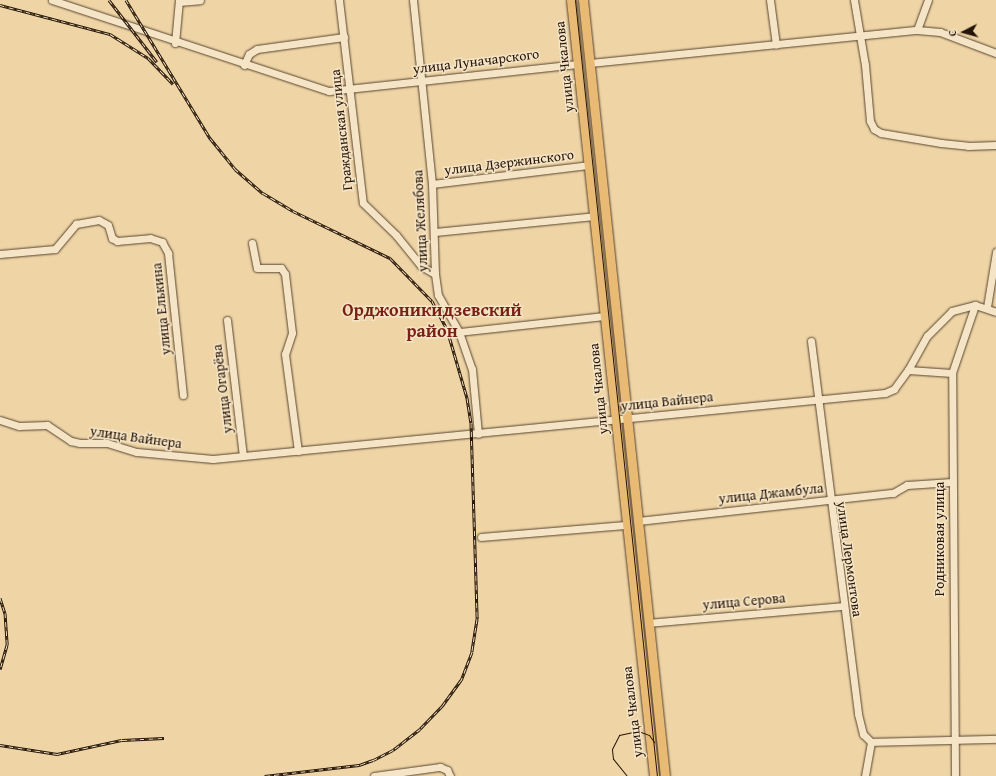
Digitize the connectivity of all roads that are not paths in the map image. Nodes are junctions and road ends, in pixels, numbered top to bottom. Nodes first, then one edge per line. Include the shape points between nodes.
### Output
1 (52, 0) edge
2 (200, 0) edge
3 (339, 0) edge
4 (413, 0) edge
5 (571, 0) edge
6 (583, 0) edge
7 (770, 0) edge
8 (854, 0) edge
9 (928, 0) edge
10 (179, 1) edge
11 (917, 30) junction
12 (859, 36) junction
13 (344, 37) junction
14 (176, 42) junction
15 (776, 45) junction
16 (996, 53) edge
17 (590, 63) junction
18 (578, 64) junction
19 (244, 65) junction
20 (422, 82) junction
21 (350, 90) junction
22 (996, 145) edge
23 (588, 165) junction
24 (432, 184) junction
25 (594, 216) junction
26 (435, 232) junction
27 (252, 243) dead end
28 (996, 252) edge
29 (0, 254) edge
30 (994, 266) edge
31 (435, 274) junction
32 (994, 291) edge
33 (975, 305) junction
34 (987, 307) junction
35 (996, 312) edge
36 (605, 316) junction
37 (227, 320) dead end
38 (459, 332) junction
39 (811, 341) dead end
40 (908, 370) junction
41 (952, 373) junction
42 (183, 395) dead end
43 (818, 398) junction
44 (628, 418) junction
45 (615, 419) junction
46 (0, 420) edge
47 (478, 434) junction
48 (298, 451) junction
49 (243, 456) junction
50 (952, 482) junction
51 (829, 500) junction
52 (638, 521) junction
53 (625, 525) junction
54 (481, 537) dead end
55 (843, 606) junction
56 (648, 623) junction
57 (996, 739) edge
58 (954, 740) junction
59 (871, 742) junction
60 (374, 776) edge
61 (452, 776) edge
62 (654, 776) edge
63 (665, 776) edge
64 (865, 776) edge
65 (955, 776) edge

1 - 14 street, улица Луначарского
2 - 10 street
3 - 13 street, Гражданская улица
4 - 20 street, улица Желябова
5 - 18 main road, улица Чкалова
6 - 17 main road, улица Чкалова
7 - 15 street
8 - 12 street
9 - 11 street
10 - 14 street
11 - 12 street, улица Луначарского
11 - 16 street, улица Луначарского via 940,32
12 - 15 street, улица Луначарского
12 - 22 street via 870,121 874,129 881,133 941,143 968,146
13 - 19 street via 257,49 249,54
13 - 21 street, Гражданская улица
14 - 19 street, улица Луначарского
15 - 17 street, улица Луначарского
17 - 18 main road, улица Луначарского
17 - 44 main road, улица Чкалова
18 - 20 street, улица Луначарского
18 - 23 main road, улица Чкалова
19 - 21 street, улица Луначарского via 313,88 329,91
20 - 21 street, улица Луначарского
20 - 24 street, улица Желябова
21 - 31 street, Гражданская улица via 363,203 367,210 396,235 421,266
23 - 24 street, улица Дзержинского
23 - 25 main road, улица Чкалова
24 - 26 street, улица Желябова
25 - 26 street
25 - 36 main road, улица Чкалова
26 - 31 street, улица Желябова
27 - 48 street via 257,268 281,268 285,274 292,332 285,354
28 - 30 street
29 - 42 street, улица Елькина via 56,248 76,224 83,221 105,222 112,238 117,241 150,238 162,242 168,253
30 - 32 street
31 - 38 street, улица Желябова via 438,296
32 - 34 street
33 - 34 street, улица Вайнера
33 - 40 street, улица Вайнера via 952,311 941,320 926,336
33 - 41 street, Родниковая улица
34 - 35 street, улица Вайнера
36 - 38 street
36 - 45 main road, улица Чкалова
37 - 49 street, улица Огарёва
38 - 47 street, улица Желябова via 472,369
39 - 43 street, улица Лермонтова
40 - 41 street
40 - 43 street, улица Вайнера via 890,392
41 - 50 street, Родниковая улица
43 - 44 street, улица Вайнера
43 - 51 street, улица Лермонтова
44 - 45 street, улица Вайнера
44 - 52 main road, улица Чкалова
45 - 47 street, улица Вайнера
45 - 53 main road, улица Чкалова
46 - 49 street, улица Вайнера via 19,426 47,425 72,441 107,443 137,452 213,459
47 - 48 street, улица Вайнера
48 - 49 street, улица Вайнера
50 - 51 street, улица Джамбула via 907,485 893,493
50 - 58 street, Родниковая улица
51 - 52 street, улица Джамбула
51 - 55 street, улица Лермонтова
52 - 56 main road, улица Чкалова
53 - 54 street
53 - 62 main road, улица Чкалова
55 - 56 street, улица Серова
55 - 59 street, улица Лермонтова via 858,714 863,734
56 - 63 main road, улица Чкалова
57 - 58 street
58 - 59 street
58 - 65 street, Родниковая улица
59 - 64 street
60 - 61 street via 440,767

